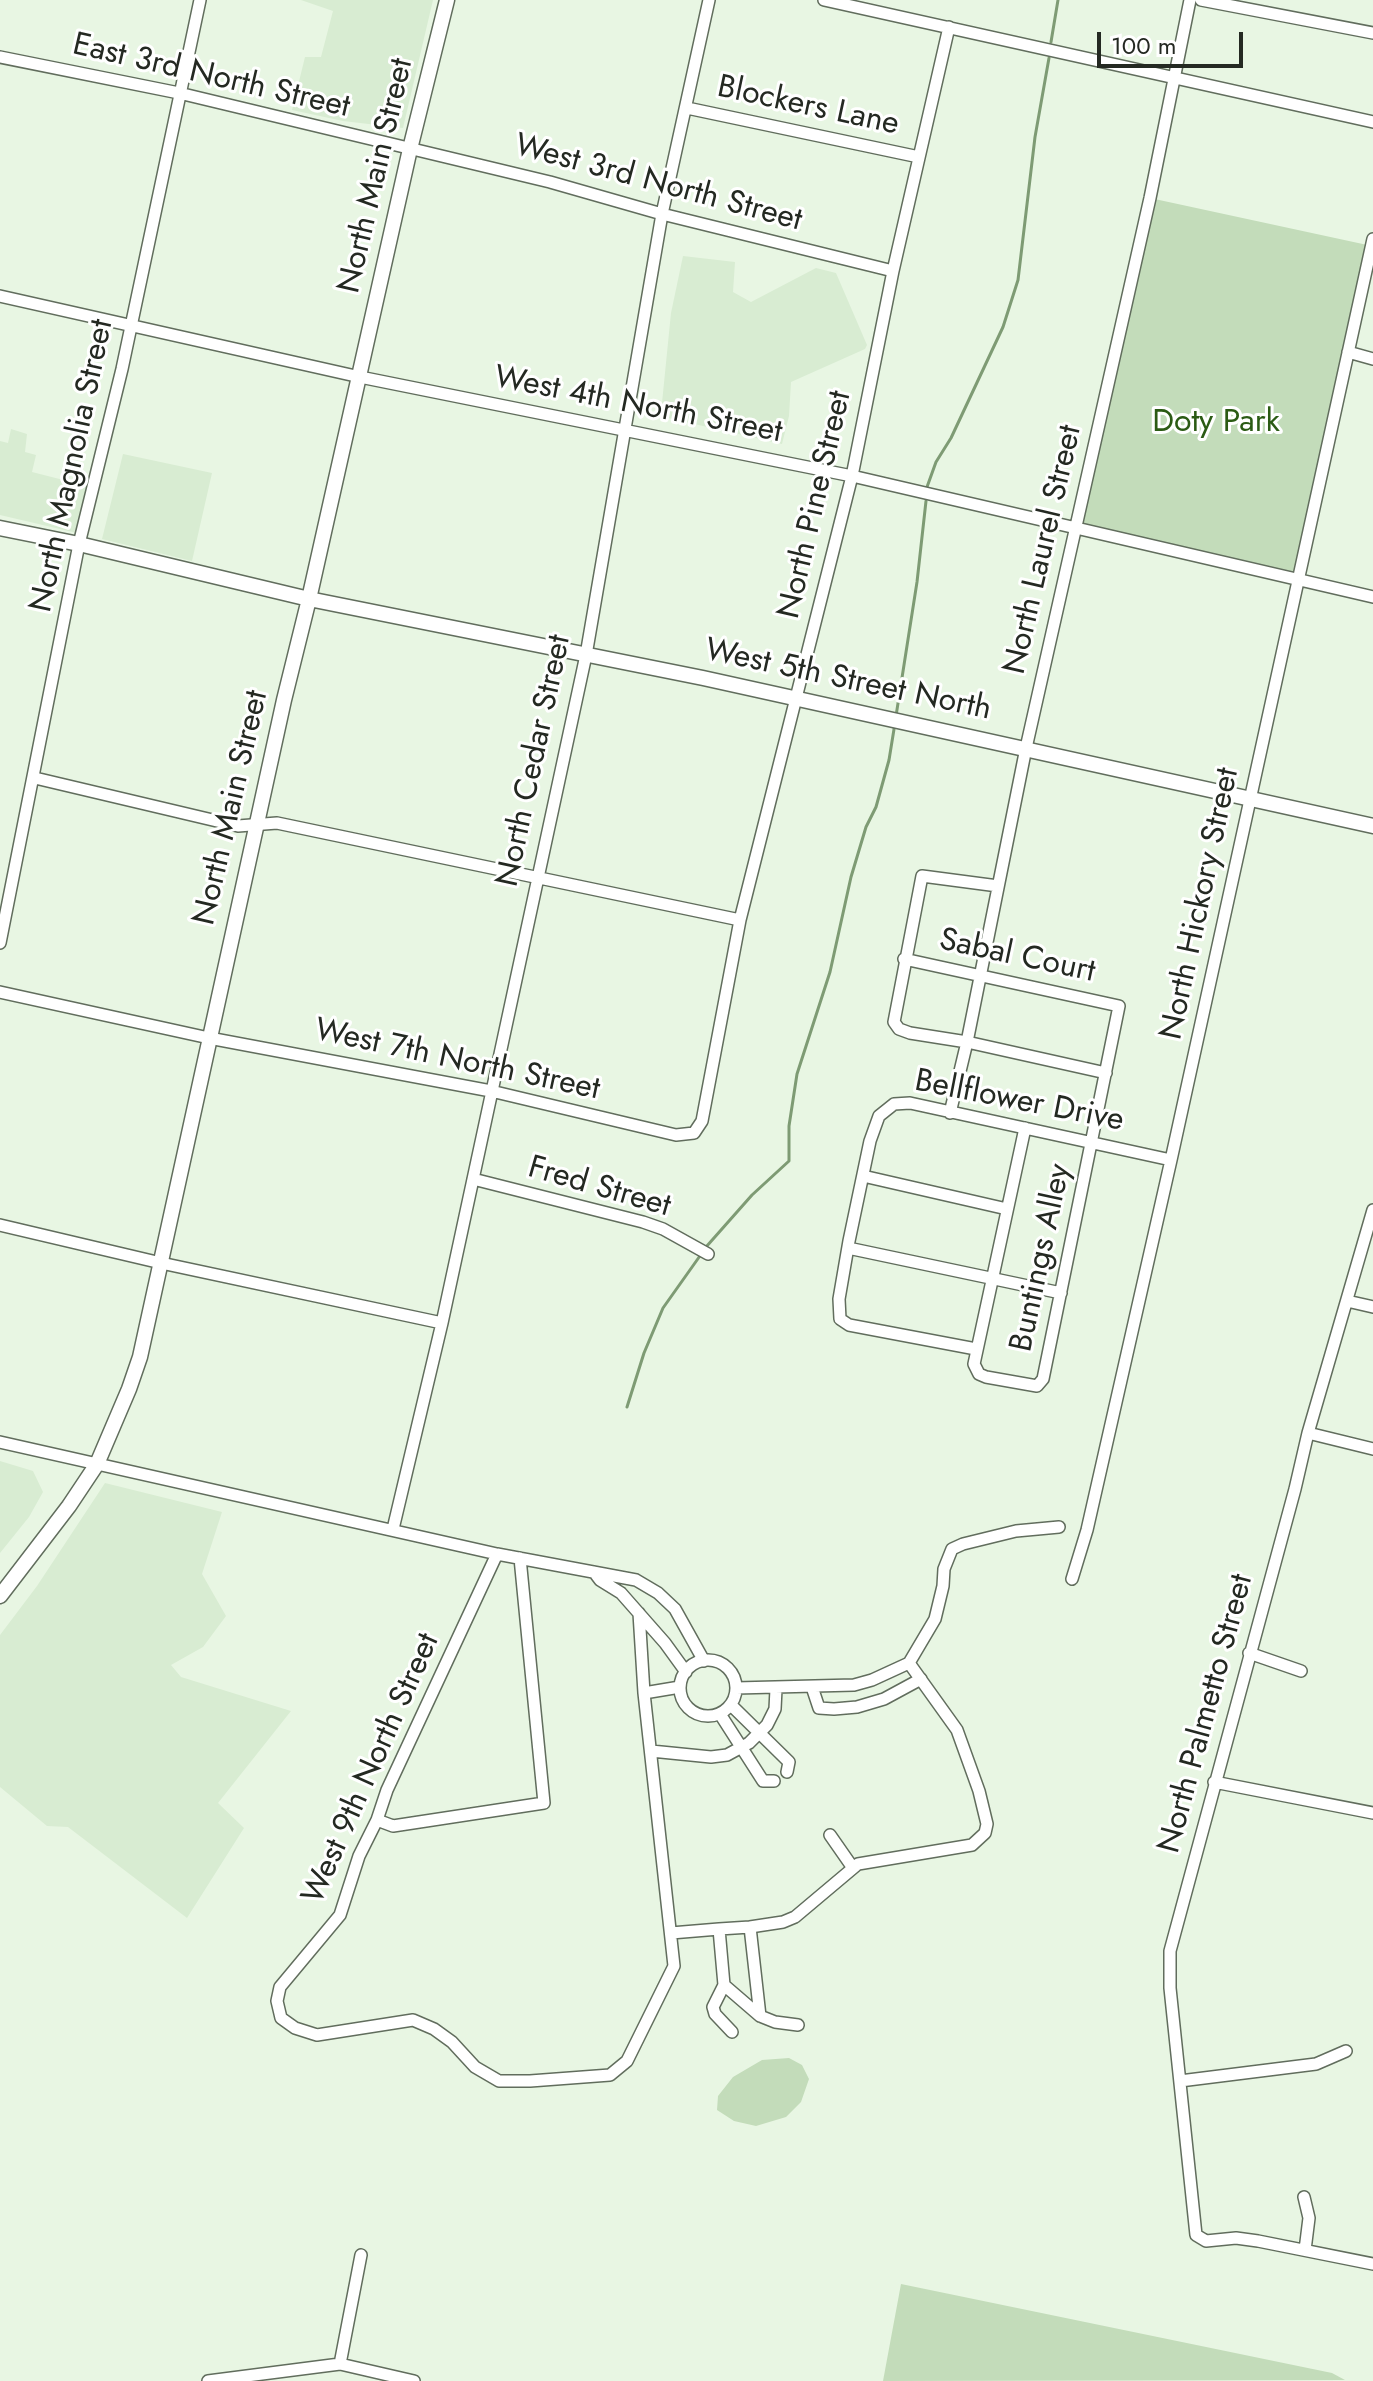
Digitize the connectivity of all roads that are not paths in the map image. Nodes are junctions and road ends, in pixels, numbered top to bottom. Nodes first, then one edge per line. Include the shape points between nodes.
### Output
1 (200, 0) edge
2 (447, 0) edge
3 (709, 0) edge
4 (824, 0) edge
5 (1190, 0) edge
6 (1201, 0) edge
7 (949, 27) junction
8 (1373, 33) edge
9 (0, 57) edge
10 (1173, 78) junction
11 (179, 93) junction
12 (687, 108) junction
13 (1373, 122) edge
14 (410, 149) junction
15 (919, 157) junction
16 (662, 214) junction
17 (1373, 239) edge
18 (893, 271) junction
19 (0, 296) edge
20 (130, 326) junction
21 (1348, 352) junction
22 (1373, 359) edge
23 (360, 377) junction
24 (625, 432) junction
25 (852, 476) junction
26 (0, 528) edge
27 (1075, 529) junction
28 (79, 544) junction
29 (1299, 579) junction
30 (1373, 597) edge
31 (309, 599) junction
32 (586, 655) junction
33 (798, 698) junction
34 (1026, 748) junction
35 (35, 778) junction
36 (1250, 801) junction
37 (256, 826) junction
38 (1373, 826) edge
39 (537, 876) junction
40 (998, 886) junction
41 (740, 920) junction
42 (0, 943) edge
43 (904, 959) junction
44 (980, 975) junction
45 (0, 992) edge
46 (1119, 1006) joint
47 (209, 1038) junction
48 (967, 1042) junction
49 (1106, 1073) junction
50 (491, 1091) junction
51 (950, 1113) junction
52 (1025, 1128) junction
53 (694, 1133) joint
54 (1093, 1142) junction
55 (1171, 1160) junction
56 (863, 1176) junction
57 (473, 1179) junction
58 (1007, 1209) junction
59 (1373, 1210) edge
60 (0, 1225) edge
61 (848, 1248) junction
62 (708, 1254) dead end
63 (161, 1263) junction
64 (992, 1279) junction
65 (1061, 1293) junction
66 (1347, 1301) junction
67 (1373, 1307) edge
68 (442, 1323) junction
69 (976, 1349) junction
70 (1308, 1433) junction
71 (0, 1442) edge
72 (1373, 1449) edge
73 (97, 1464) junction
74 (1059, 1527) dead end
75 (393, 1529) junction
76 (497, 1554) junction
77 (520, 1558) junction
78 (594, 1572) junction
79 (629, 1579) junction
80 (1072, 1579) dead end
81 (621, 1593) junction
82 (0, 1596) edge
83 (639, 1613) junction
84 (1249, 1653) junction
85 (704, 1661) junction
86 (909, 1663) junction
87 (1301, 1671) dead end
88 (686, 1672) junction
89 (921, 1679) junction
90 (680, 1687) junction
91 (812, 1687) junction
92 (736, 1688) junction
93 (776, 1689) junction
94 (644, 1693) junction
95 (731, 1705) junction
96 (720, 1714) junction
97 (761, 1733) junction
98 (741, 1748) junction
99 (651, 1751) junction
100 (787, 1772) dead end
101 (774, 1781) dead end
102 (1214, 1782) junction
103 (1373, 1813) edge
104 (377, 1820) junction
105 (830, 1835) dead end
106 (853, 1868) junction
107 (750, 1927) junction
108 (719, 1929) junction
109 (671, 1933) junction
110 (724, 1985) junction
111 (760, 2016) junction
112 (798, 2025) dead end
113 (732, 2032) dead end
114 (1346, 2051) dead end
115 (1180, 2081) junction
116 (1304, 2197) dead end
117 (1305, 2250) junction
118 (361, 2255) dead end
119 (1373, 2264) edge
120 (340, 2364) junction
121 (208, 2381) edge
122 (414, 2381) edge

1 - 11 street, North Magnolia Street
2 - 14 main road, North Main Street
3 - 12 street, North Cedar Street
4 - 7 street
5 - 10 street, North Laurel Street
6 - 8 street
7 - 10 street
7 - 15 street, North Pine Street
9 - 11 street, East 3rd North Street
10 - 13 street
10 - 27 street, North Laurel Street
11 - 14 street, East 3rd North Street
11 - 20 street, North Magnolia Street
12 - 15 street, Blockers Lane
12 - 16 street, North Cedar Street
14 - 16 street, West 3rd North Street
14 - 23 main road, North Main Street
15 - 18 street, North Pine Street
16 - 18 street, West 3rd North Street
16 - 24 street, North Cedar Street
17 - 21 street, North Hickory Street
18 - 25 street, North Pine Street
19 - 20 street, West 4th North Street
20 - 23 street, West 4th North Street
20 - 28 street, North Magnolia Street
21 - 22 street
21 - 29 street, North Hickory Street
23 - 24 street, West 4th North Street
23 - 31 main road, North Main Street
24 - 25 street, West 4th North Street
24 - 32 street, North Cedar Street
25 - 27 street, West 4th North Street
25 - 33 street, North Pine Street
26 - 28 main road, West 5th Street North
27 - 29 street, West 4th North Street
27 - 34 street, North Laurel Street
28 - 31 main road, West 5th Street North
28 - 35 street, North Magnolia Street
29 - 30 street, West 4th North Street
29 - 36 street, North Hickory Street
31 - 32 main road, West 5th Street North
31 - 37 main road, North Main Street
32 - 33 main road, West 5th Street North
32 - 39 street, North Cedar Street
33 - 34 main road, West 5th Street North
33 - 41 street, North Pine Street
34 - 36 main road, West 5th Street North
34 - 40 street, North Laurel Street
35 - 37 street
35 - 42 street, North Magnolia Street
36 - 38 main road, West 5th Street North
36 - 55 street, North Hickory Street
37 - 39 street via 277,823
37 - 47 main road, North Main Street
39 - 41 street
39 - 50 street, North Cedar Street
40 - 43 street via 922,876
40 - 44 street, North Laurel Street
41 - 53 street, North Pine Street via 702,1121
43 - 44 street, Sabal Court
43 - 48 street via 894,1022 899,1029
44 - 46 street, Sabal Court
44 - 48 street, North Laurel Street
45 - 47 street, West 7th North Street
46 - 49 street, Buntings Alley
47 - 50 street, West 7th North Street
47 - 63 main road, North Main Street
48 - 49 street
48 - 51 street, North Laurel Street
49 - 54 street, Buntings Alley
50 - 53 street, West 7th North Street via 676,1135
50 - 57 street, North Cedar Street
51 - 52 street, Bellflower Drive
51 - 56 street, Bellflower Drive via 894,1104 879,1116
52 - 54 street, Bellflower Drive
52 - 58 street
54 - 55 street, Bellflower Drive
54 - 65 street, Buntings Alley
55 - 80 street, North Hickory Street
56 - 58 street
56 - 61 street, Bellflower Drive
57 - 62 street, Fred Street via 653,1226
57 - 68 street, North Cedar Street
58 - 64 street
59 - 66 street, North Palmetto Street
60 - 63 street
61 - 64 street
61 - 69 street, Bellflower Drive via 838,1312 843,1322
63 - 68 street
63 - 73 main road, North Main Street via 140,1357
64 - 65 street
64 - 69 street
65 - 69 street, Buntings Alley via 1043,1379 1037,1386 979,1374
66 - 67 street
66 - 70 street, North Palmetto Street
68 - 75 street, North Cedar Street
70 - 72 street
70 - 84 street, North Palmetto Street
71 - 73 street
73 - 75 street
73 - 82 main road, North Main Street
74 - 86 street via 1016,1531 952,1549 935,1619
75 - 76 street
76 - 77 street
76 - 104 street, West 9th North Street
77 - 78 street
77 - 104 street via 544,1803 393,1826
78 - 79 street
78 - 81 street
79 - 81 street
79 - 85 street via 658,1593 675,1609
81 - 83 street
83 - 88 street
83 - 94 street, West 9th North Street
84 - 87 street
84 - 102 street, North Palmetto Street
85 - 88 street
85 - 92 street via 727,1667
86 - 89 street
86 - 91 street via 854,1685
88 - 90 street
89 - 91 street via 884,1699 834,1709 819,1708
89 - 106 street via 957,1730 979,1791 985,1833 972,1845
90 - 94 street
90 - 96 street via 694,1712
91 - 93 street
92 - 93 street
92 - 95 street
93 - 97 street via 775,1709
94 - 99 street, West 9th North Street
95 - 96 street
95 - 97 street
96 - 98 street
97 - 98 street
97 - 100 street via 789,1762
98 - 99 street via 711,1757
98 - 101 street via 763,1781
99 - 109 street, West 9th North Street
102 - 103 street
102 - 115 street, North Palmetto Street via 1170,1951
104 - 109 street, West 9th North Street via 340,1915 280,1987 281,2018 295,2028 317,2035 413,2020 434,2029 475,2067 499,2081 610,2075 631,2054 670,1977
105 - 106 street
106 - 107 street via 795,1917
107 - 108 street
107 - 111 street
108 - 109 street
108 - 110 street
110 - 111 street
110 - 113 street via 713,2007
111 - 112 street
114 - 115 street via 1316,2064
115 - 117 street, North Palmetto Street via 1194,2229 1200,2239 1246,2239
116 - 117 street via 1309,2218
117 - 119 street
118 - 120 street
120 - 121 street
120 - 122 street

